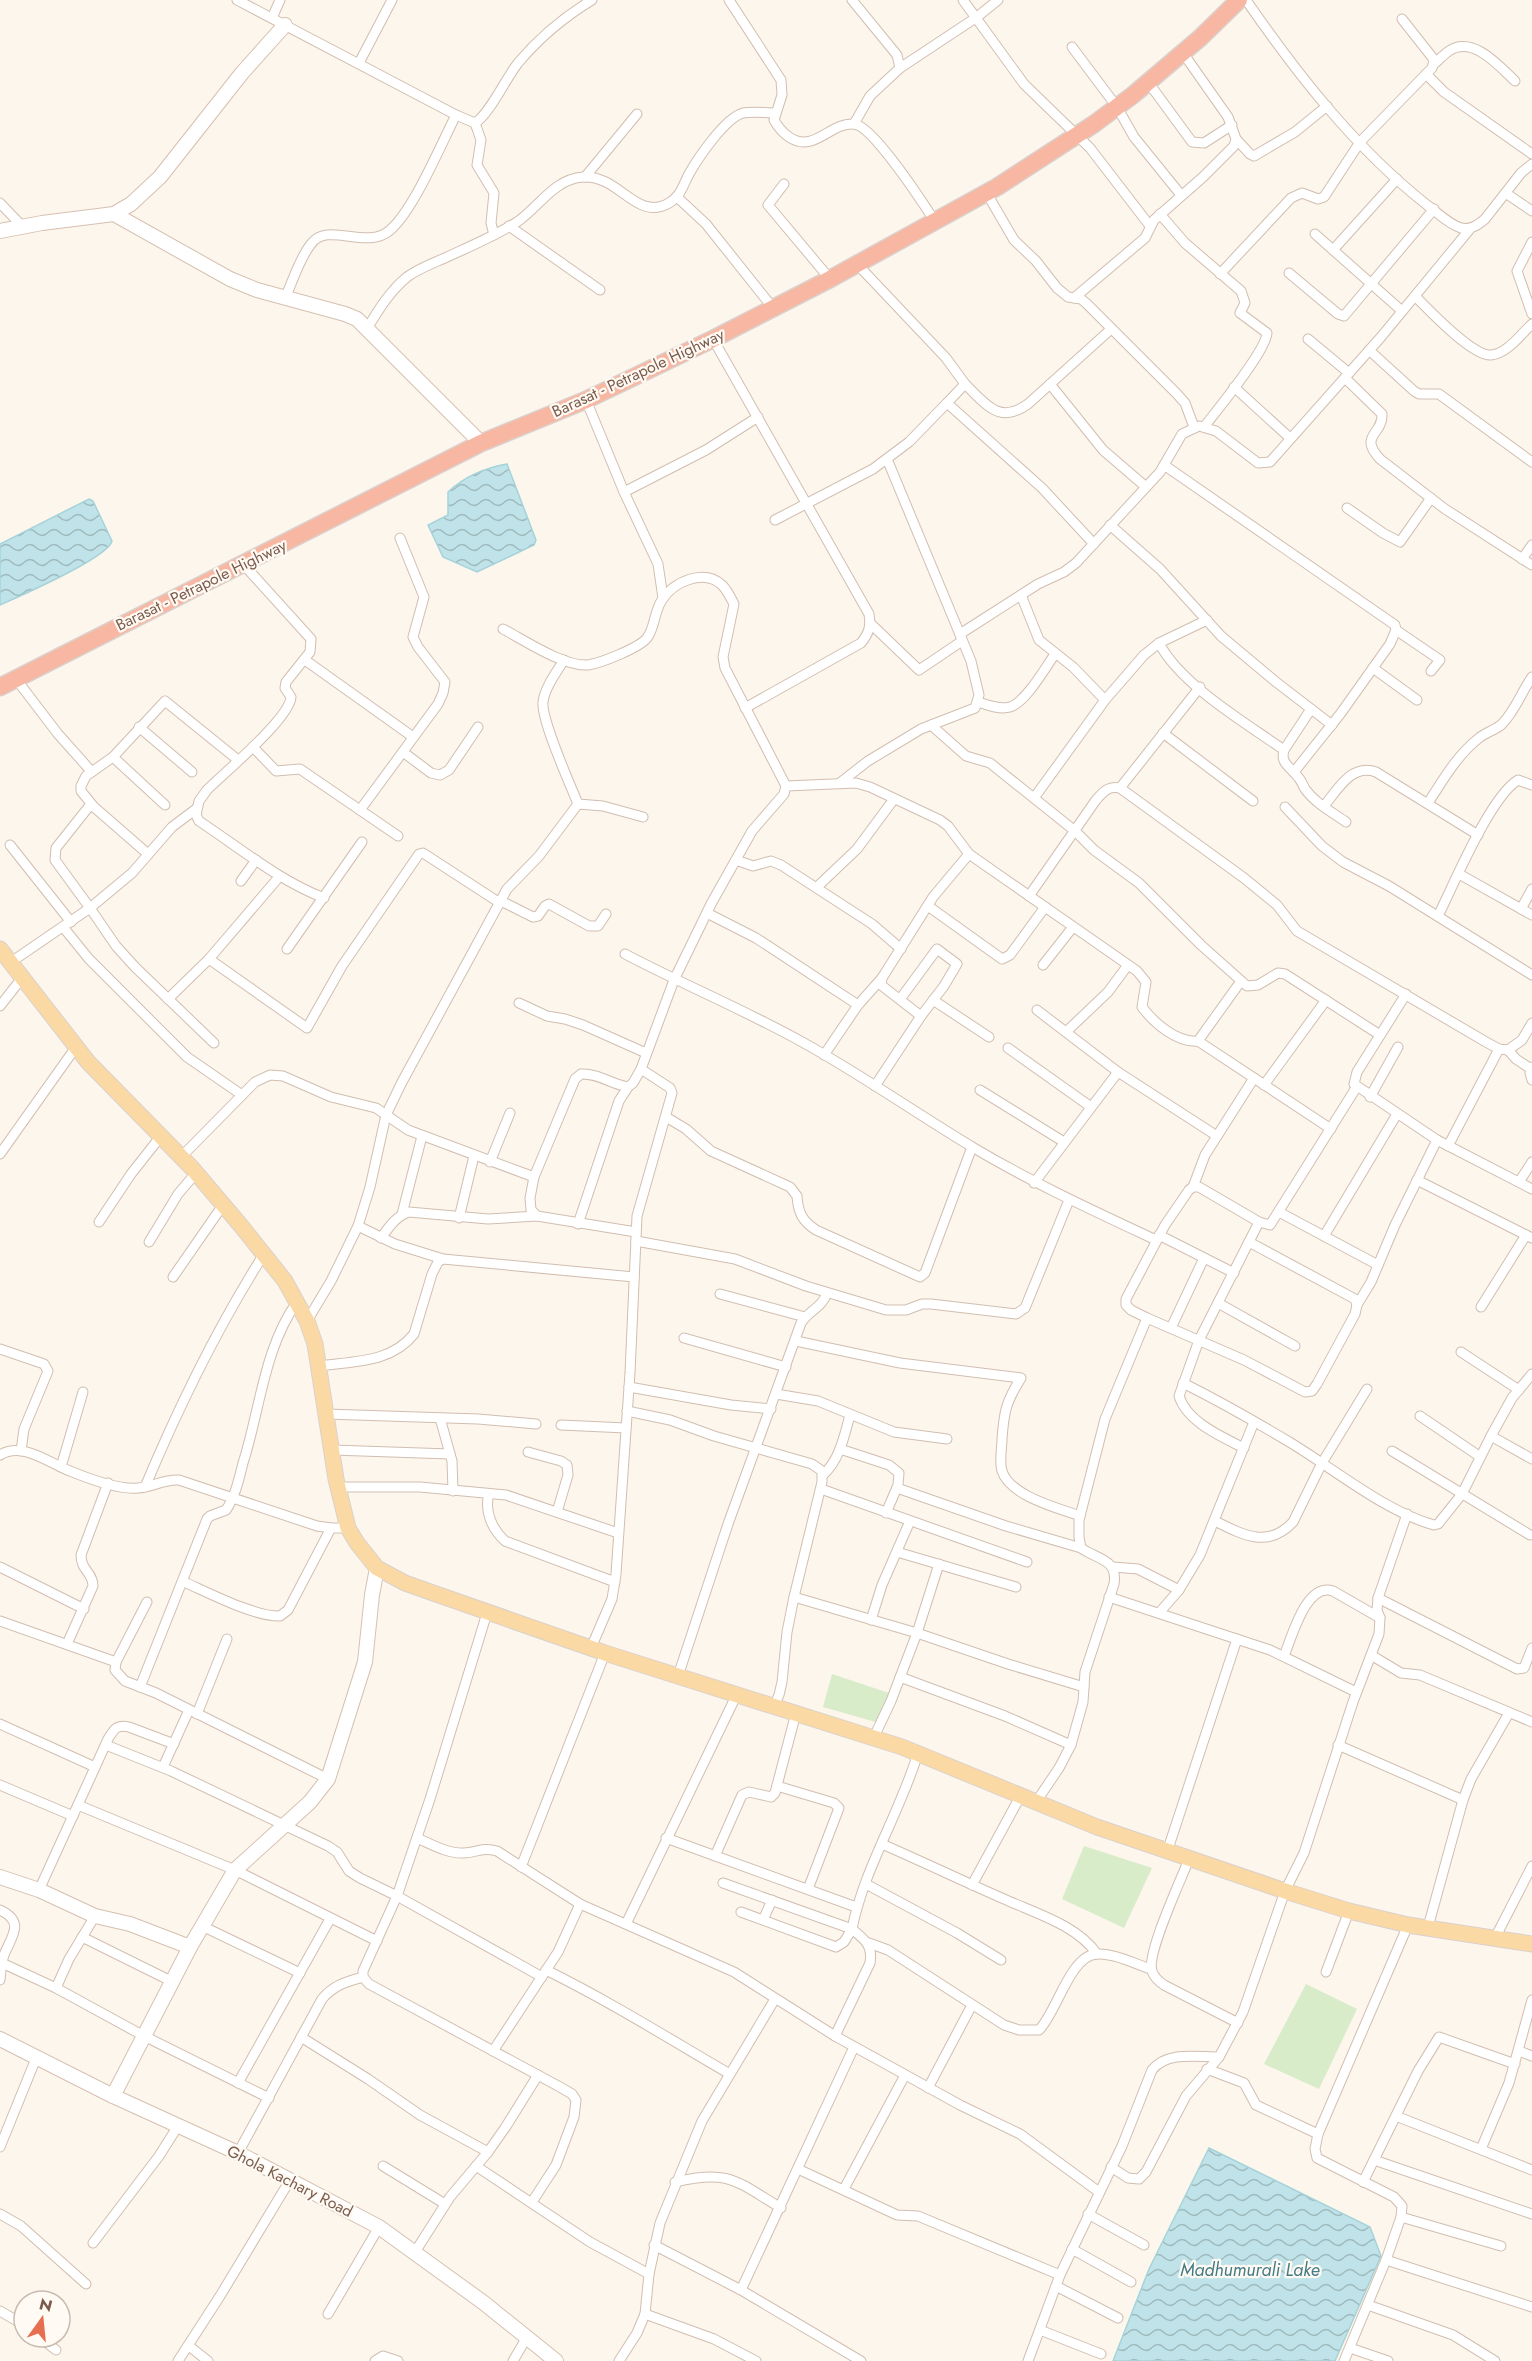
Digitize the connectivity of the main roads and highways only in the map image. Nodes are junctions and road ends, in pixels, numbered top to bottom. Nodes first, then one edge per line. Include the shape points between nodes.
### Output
1 (1239, 0) edge
2 (0, 687) edge
3 (0, 949) edge
4 (1532, 1944) edge

1 - 2 highway, Barasat - Petrapole Highway via 1183,53 1076,136 986,192 830,279 586,399 482,443
3 - 4 main road via 76,1047 196,1173 285,1281 315,1344 348,1528 377,1568 405,1583 598,1650 874,1737 1167,1852 1285,1891 1408,1925

